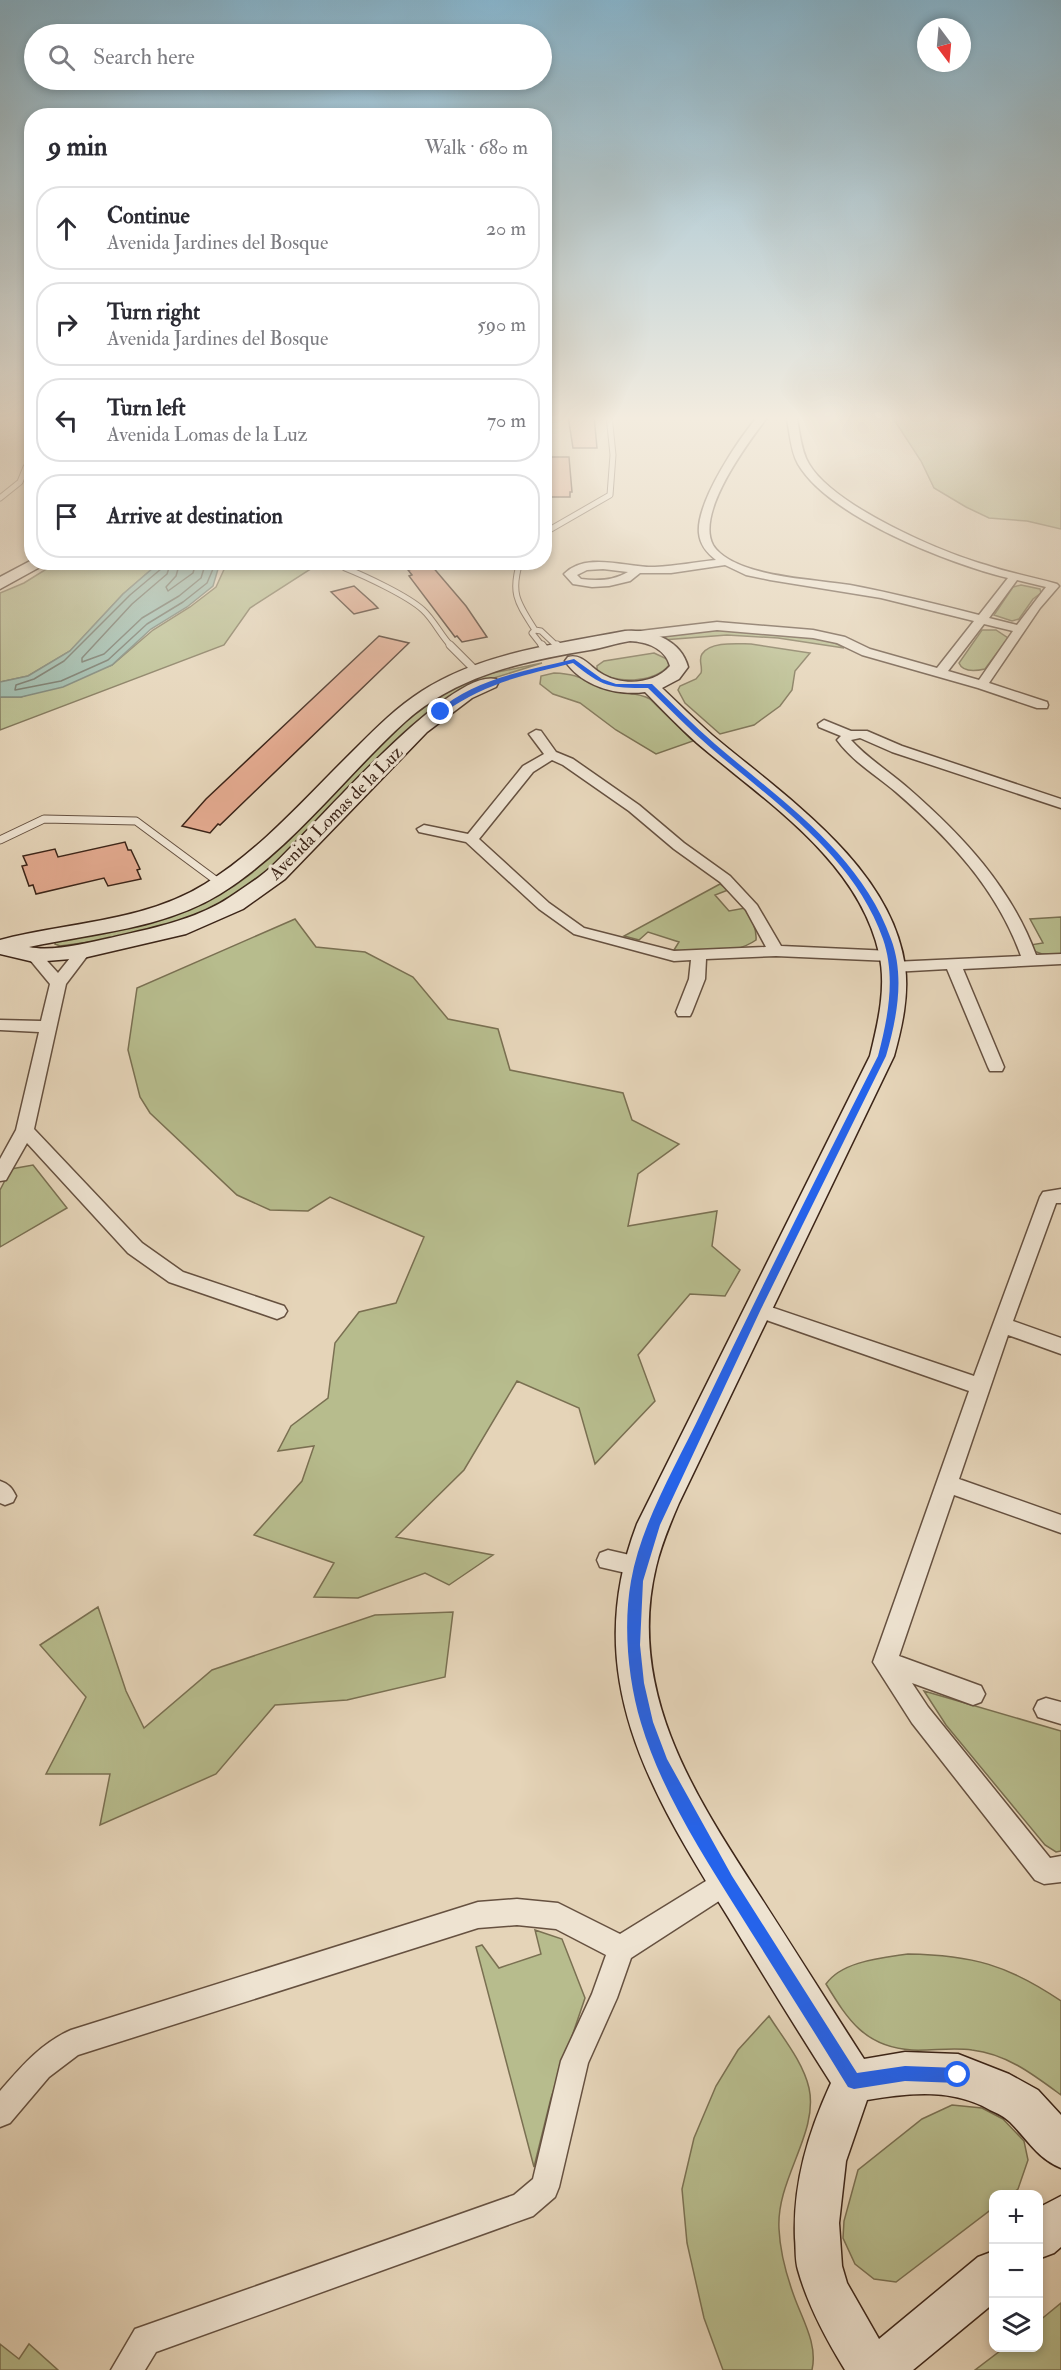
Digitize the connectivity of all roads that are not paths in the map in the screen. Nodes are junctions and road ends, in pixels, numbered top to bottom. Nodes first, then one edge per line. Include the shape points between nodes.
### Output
1 (706, 526) edge
2 (889, 526) edge
3 (726, 562) junction
4 (26, 570) edge
5 (352, 570) edge
6 (517, 570) edge
7 (638, 570) junction
8 (1015, 576) junction
9 (0, 584) edge
10 (981, 620) junction
11 (1021, 629) junction
12 (535, 630) junction
13 (632, 636) junction
14 (662, 644) junction
15 (866, 652) junction
16 (561, 654) junction
17 (476, 671) junction
18 (941, 672) junction
19 (982, 685) junction
20 (650, 686) junction
21 (1042, 705) dead end
22 (824, 724) dead end
23 (536, 734) dead end
24 (849, 735) junction
25 (897, 748) junction
26 (551, 755) junction
27 (866, 760) junction
28 (1061, 804) edge
29 (424, 829) dead end
30 (471, 839) junction
31 (0, 840) edge
32 (221, 884) junction
33 (0, 947) edge
34 (83, 951) junction
35 (776, 951) junction
36 (34, 955) junction
37 (699, 956) junction
38 (1061, 959) edge
39 (1030, 960) junction
40 (892, 961) junction
41 (953, 963) junction
42 (58, 983) junction
43 (684, 1012) dead end
44 (0, 1025) edge
45 (47, 1027) junction
46 (996, 1067) dead end
47 (25, 1130) junction
48 (0, 1175) edge
49 (1061, 1196) edge
50 (756, 1309) junction
51 (277, 1311) dead end
52 (1002, 1325) junction
53 (1061, 1346) edge
54 (981, 1387) junction
55 (948, 1484) junction
56 (1061, 1524) edge
57 (608, 1560) dead end
58 (639, 1566) junction
59 (885, 1662) junction
60 (973, 1694) dead end
61 (1061, 1869) edge
62 (727, 1881) junction
63 (621, 1949) junction
64 (854, 2082) junction
65 (0, 2113) edge
66 (1061, 2147) edge
67 (1061, 2218) edge
68 (1043, 2232) edge
69 (989, 2276) edge
70 (127, 2370) edge
71 (871, 2370) edge
72 (877, 2370) edge

1 - 3 street via 707,545
2 - 8 street via 943,554
3 - 7 street
3 - 10 street via 756,574 862,591
4 - 9 street
5 - 17 lane via 423,610 441,636
6 - 12 lane via 514,581 519,604
7 - 7 street via 606,566 570,574 577,582 592,583 623,580
8 - 10 street
8 - 11 street via 1053,586
10 - 11 street
10 - 18 street
11 - 19 street
12 - 16 lane
12 - 16 lane via 532,633
13 - 14 street, Avenida Lomas de la Luz
13 - 15 street, Avenida Lomas de la Luz via 688,628 757,628 841,640
13 - 16 street, Avenida Lomas de la Luz
14 - 15 street, Avenida Lomas de la Luz via 730,638
14 - 16 street, Avenida Lomas de la Luz
14 - 20 street via 678,659 680,667 666,681
15 - 18 street, Avenida Lomas de la Luz
16 - 17 street, Avenida Lomas de la Luz
16 - 20 street via 599,681 615,686
16 - 34 street, Avenida Lomas de la Luz via 465,694 420,728 277,874 250,895 178,929
17 - 32 street, Avenida Lomas de la Luz via 419,701 255,859
18 - 19 street, Avenida Lomas de la Luz
19 - 21 street, Avenida Lomas de la Luz
20 - 40 street via 838,858 868,900 888,939
22 - 24 street
23 - 26 street
24 - 25 street via 862,734
24 - 27 street via 844,740
25 - 27 street via 869,752
25 - 28 street
26 - 30 street via 528,769
26 - 35 street via 568,762 634,808 726,879 752,908
27 - 39 street via 956,840 989,880 1024,937
29 - 30 street
30 - 37 street via 544,906 579,931 674,956
31 - 32 lane via 44,819 136,821
32 - 33 street, Avenida Lomas de la Luz via 173,909 138,919 37,936
33 - 36 street, Avenida Lomas de la Luz
34 - 36 street, Avenida Lomas de la Luz
34 - 42 street
35 - 37 street
35 - 40 street
36 - 42 street
37 - 43 street via 698,979
38 - 39 street
39 - 41 street
40 - 41 street
40 - 50 street via 893,1014 882,1056
41 - 46 street
42 - 45 street
44 - 45 street
45 - 47 street
47 - 48 street
47 - 51 street via 135,1248 163,1269 176,1277
49 - 52 street via 1049,1197
50 - 54 street
50 - 58 street via 654,1525
52 - 53 street
52 - 54 street
54 - 55 street
55 - 56 street
55 - 59 street
57 - 58 street
58 - 62 street via 633,1645 647,1722 661,1762
59 - 60 street
59 - 61 street via 920,1715 1044,1871
62 - 63 street
62 - 64 street
63 - 65 street via 558,1916 517,1912 478,1915 71,2044 39,2067
63 - 70 street via 575,2061 545,2187 523,2206 146,2340
64 - 66 street via 905,2073 958,2075 1023,2106
64 - 71 street via 841,2106 821,2173 817,2239 820,2271 837,2312
67 - 68 street
69 - 72 street

